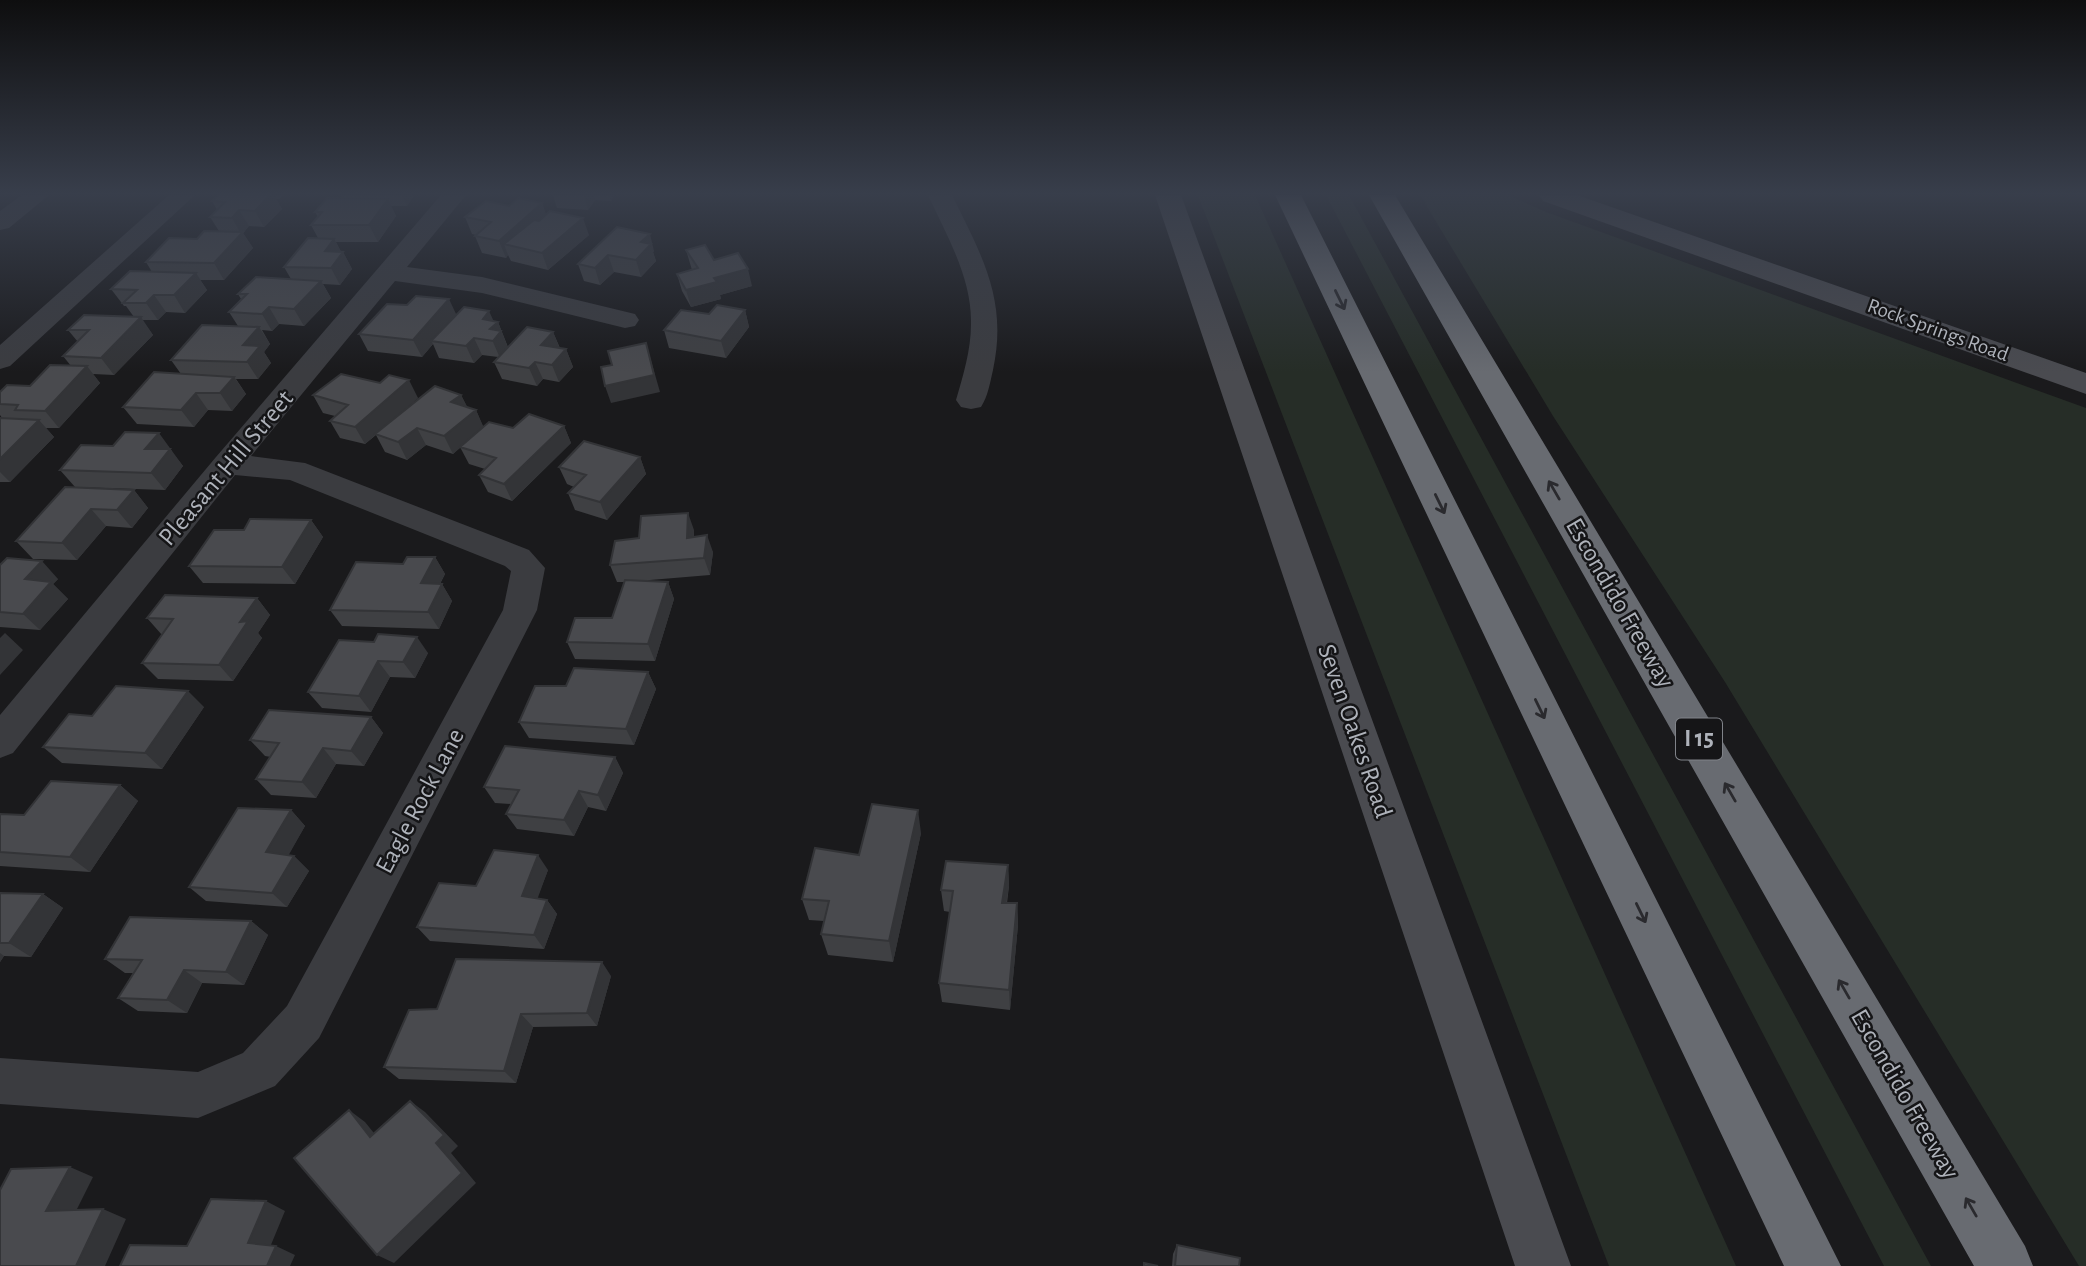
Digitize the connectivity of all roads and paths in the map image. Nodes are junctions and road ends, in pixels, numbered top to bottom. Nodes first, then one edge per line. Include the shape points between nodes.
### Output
1 (117, 254) edge
2 (406, 254) edge
3 (968, 254) edge
4 (1189, 254) edge
5 (1317, 254) edge
6 (1416, 254) edge
7 (1719, 254) edge
8 (390, 273) junction
9 (625, 320) dead end
10 (0, 360) edge
11 (2086, 384) edge
12 (971, 400) dead end
13 (227, 464) junction
14 (0, 742) edge
15 (0, 1081) edge
16 (1543, 1266) edge
17 (1813, 1266) edge
18 (2005, 1266) edge

1 - 10 street
2 - 8 street, Pleasant Hill Street
3 - 12 street via 983,302 982,353
4 - 16 street, Seven Oakes Road
5 -> 17 highway
18 -> 6 highway, Escondido Freeway / I 15
7 - 11 street, Rock Springs Road
8 - 9 street via 482,285
8 - 13 street, Pleasant Hill Street
13 - 14 street, Pleasant Hill Street
13 - 15 street, Eagle Rock Lane via 294,470 517,558 528,568 520,610 303,1022 259,1070 198,1095

